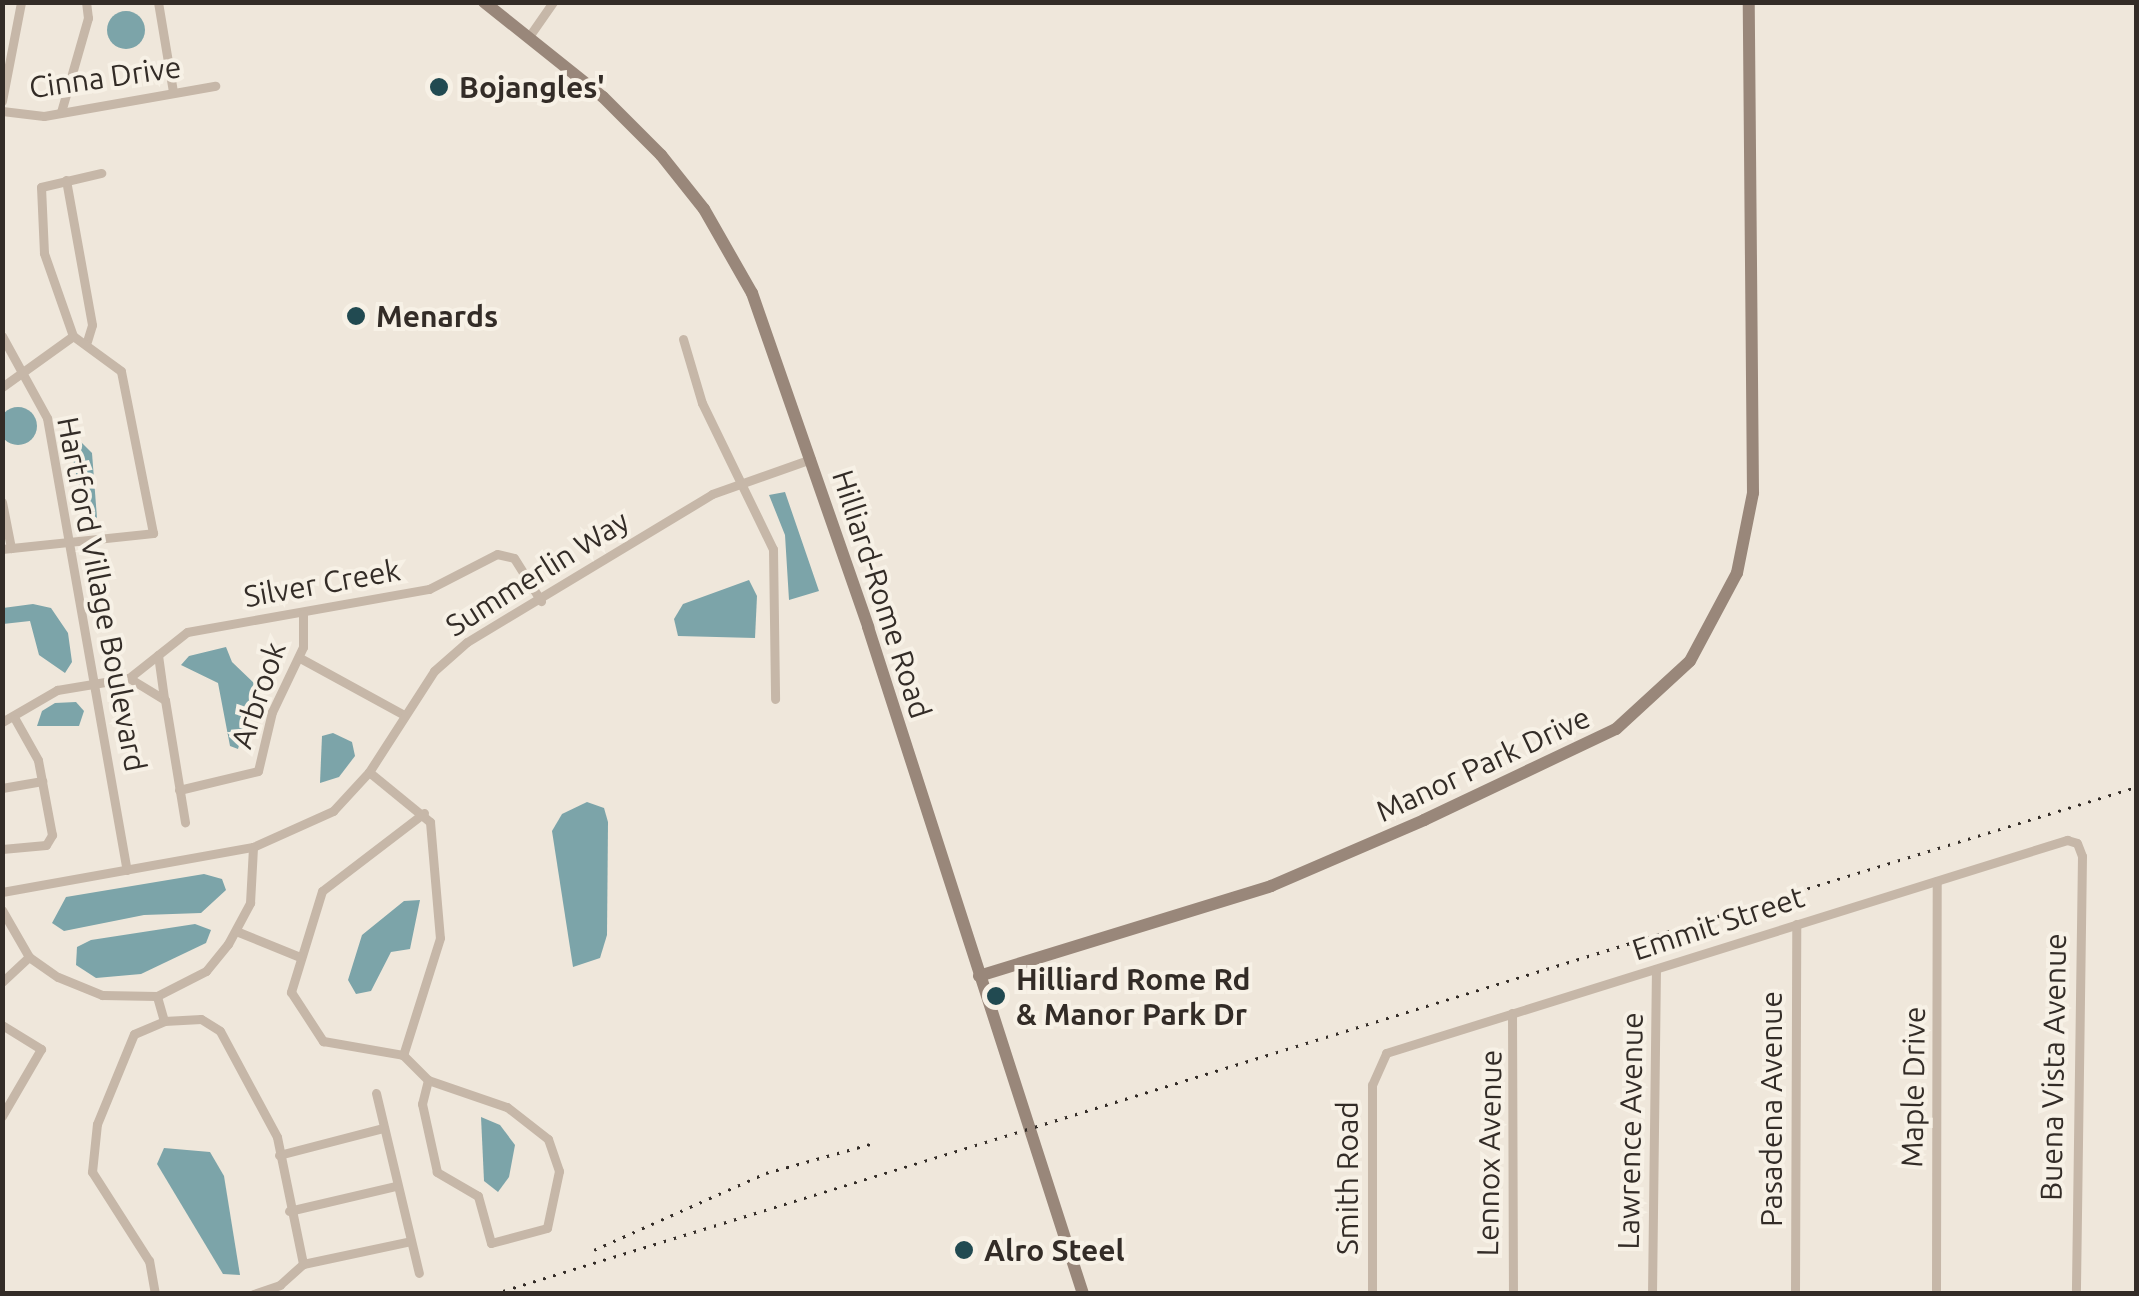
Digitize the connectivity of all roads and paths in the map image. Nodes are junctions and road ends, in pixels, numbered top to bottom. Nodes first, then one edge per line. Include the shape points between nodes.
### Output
1 (21, 2) edge
2 (86, 2) edge
3 (158, 2) edge
4 (484, 2) edge
5 (553, 2) edge
6 (1749, 2) edge
7 (528, 38) junction
8 (215, 86) dead end
9 (173, 92) junction
10 (2, 101) edge
11 (2, 111) edge
12 (62, 112) junction
13 (101, 173) dead end
14 (66, 180) junction
15 (2, 336) edge
16 (73, 336) junction
17 (682, 339) dead end
18 (87, 341) junction
19 (25, 370) junction
20 (2, 387) edge
21 (811, 459) junction
22 (744, 481) junction
23 (2, 502) edge
24 (70, 538) junction
25 (7, 548) edge
26 (541, 602) junction
27 (303, 614) junction
28 (158, 655) junction
29 (300, 658) junction
30 (129, 678) junction
31 (95, 685) junction
32 (775, 699) dead end
33 (165, 700) junction
34 (404, 715) junction
35 (14, 718) junction
36 (2, 722) edge
37 (369, 772) junction
38 (42, 780) junction
39 (2, 788) edge
40 (179, 790) junction
41 (424, 813) junction
42 (185, 822) dead end
43 (2077, 842) joint
44 (254, 848) junction
45 (2, 849) edge
46 (127, 870) junction
47 (1936, 881) junction
48 (2, 892) edge
49 (2, 910) edge
50 (1796, 924) junction
51 (236, 931) junction
52 (300, 956) junction
53 (29, 957) junction
54 (1656, 969) junction
55 (979, 976) junction
56 (2, 982) edge
57 (157, 996) junction
58 (1512, 1014) junction
59 (164, 1021) junction
60 (2, 1025) edge
61 (403, 1055) junction
62 (1377, 1063) joint
63 (428, 1080) junction
64 (376, 1093) dead end
65 (2, 1116) edge
66 (382, 1128) junction
67 (279, 1155) junction
68 (396, 1186) junction
69 (289, 1211) junction
70 (412, 1242) junction
71 (303, 1264) junction
72 (419, 1273) dead end
73 (155, 1294) edge
74 (254, 1294) edge
75 (1083, 1294) edge
76 (1372, 1294) edge
77 (1513, 1294) edge
78 (1652, 1294) edge
79 (1794, 1294) edge
80 (1936, 1294) edge
81 (2076, 1294) edge

1 - 10 street
2 - 12 street via 88,18
3 - 9 street
4 - 7 street, Hilliard-Rome Road
5 - 7 street
6 - 55 street, Manor Park Drive via 1754,493 1737,572 1690,660 1616,729 1475,797 1271,886
7 - 21 street, Hilliard-Rome Road via 616,108 704,209 752,294
8 - 9 street, Cinna Drive
9 - 12 street, Cinna Drive
11 - 12 street, Cinna Drive
13 - 14 street
14 - 16 street via 41,187 40,213 44,253
14 - 18 street via 92,326
15 - 19 street, Hartford Village Boulevard
16 - 18 street
16 - 19 street
17 - 22 street via 702,403
18 - 24 street via 121,371 152,533
19 - 20 street
19 - 24 street, Hartford Village Boulevard via 48,418
21 - 22 street, Summerlin Way
21 - 55 street, Hilliard-Rome Road
22 - 26 street, Summerlin Way via 712,494
22 - 32 street via 774,549
23 - 25 street
24 - 25 street
24 - 31 street, Hartford Village Boulevard
26 - 27 street, Silver Creek via 514,558 497,554 429,590
26 - 34 street, Summerlin Way via 467,642 434,671
27 - 28 street, Silver Creek via 187,632
27 - 29 street, Arbrook
28 - 30 street, Silver Creek
28 - 33 street
29 - 34 street
29 - 40 street, Arbrook via 272,712 258,771
30 - 31 street, Silver Creek
30 - 33 street
31 - 35 street, Silver Creek via 57,690
31 - 46 street, Hartford Village Boulevard
33 - 40 street
34 - 37 street, Summerlin Way
35 - 36 street, Silver Creek
35 - 38 street
37 - 41 street
37 - 44 street, Summerlin Way via 333,811
38 - 39 street
38 - 45 street via 52,836 46,845
40 - 42 street
41 - 52 street via 358,870 328,884
41 - 61 street via 440,938
43 - 47 street, Emmit Street via 2060,841
43 - 81 street, Buena Vista Avenue via 2082,856
44 - 46 street, Summerlin Way
44 - 51 street via 250,903
46 - 48 street, Summerlin Way
47 - 50 street, Emmit Street
47 - 80 street, Maple Drive
49 - 53 street
50 - 54 street, Emmit Street
50 - 79 street, Pasadena Avenue
51 - 52 street
51 - 57 street via 206,970
52 - 61 street via 291,992 323,1041
53 - 56 street
53 - 57 street via 102,995
54 - 58 street, Emmit Street
54 - 78 street, Lawrence Avenue
55 - 75 street, Hilliard-Rome Road
57 - 59 street
58 - 62 street, Emmit Street via 1399,1047
58 - 77 street, Lennox Avenue
59 - 67 street via 201,1019 220,1031 268,1115
59 - 73 street via 134,1034 97,1124 92,1172 149,1261
60 - 65 street via 40,1049
61 - 63 street
62 - 76 street, Smith Road
63 - 63 street via 422,1104 437,1172 478,1196 491,1243 547,1228 559,1170 548,1139 508,1107
64 - 66 street
66 - 67 street
66 - 68 street
67 - 69 street
68 - 69 street
68 - 70 street
69 - 71 street
70 - 71 street
70 - 72 street
71 - 74 street via 280,1285

